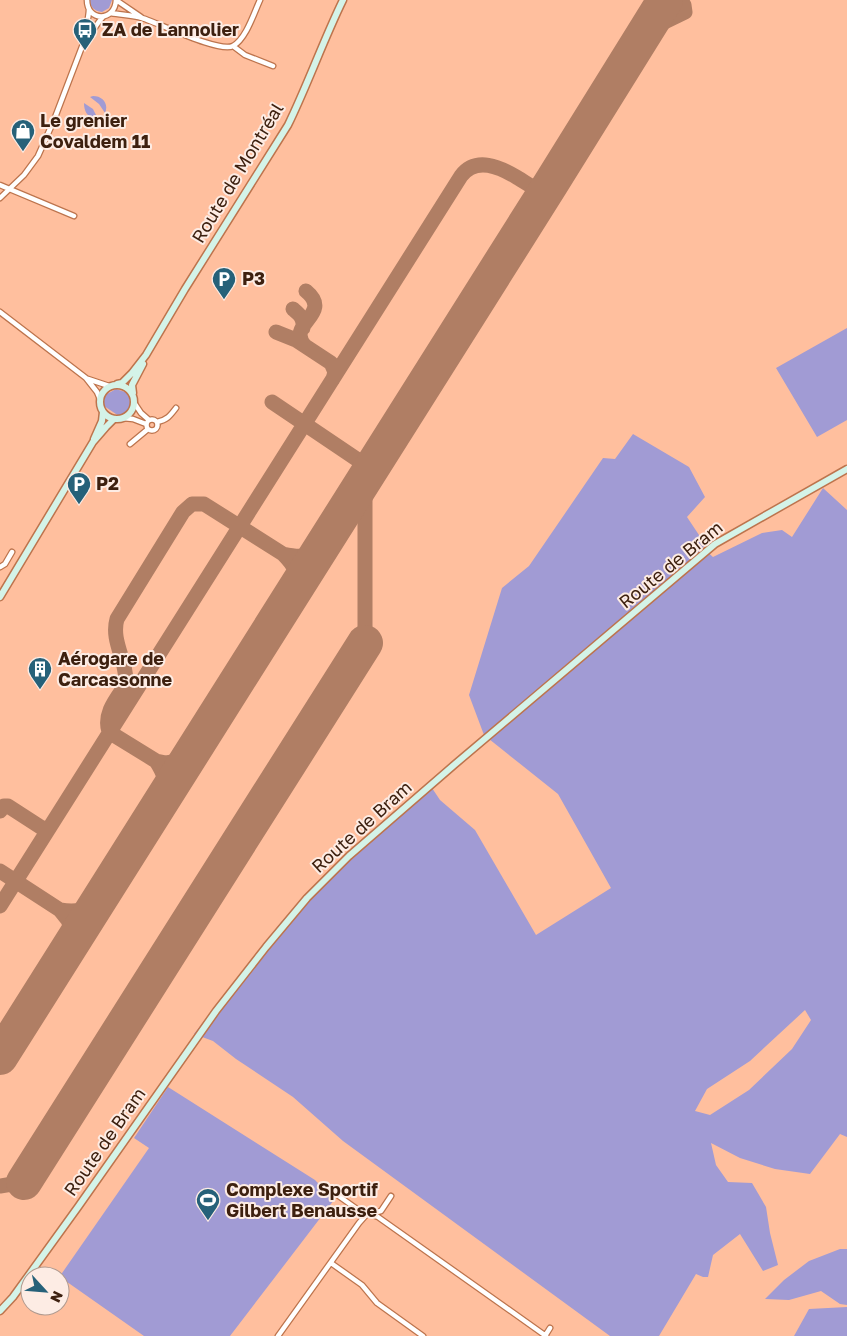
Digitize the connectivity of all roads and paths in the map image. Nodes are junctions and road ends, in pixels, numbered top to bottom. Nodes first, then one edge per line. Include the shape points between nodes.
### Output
1 (116, 0) edge
2 (260, 0) edge
3 (343, 0) edge
4 (86, 1) edge
5 (89, 9) junction
6 (111, 13) junction
7 (103, 16) junction
8 (142, 18) junction
9 (83, 44) junction
10 (233, 46) junction
11 (274, 66) dead end
12 (0, 185) edge
13 (10, 189) junction
14 (0, 198) edge
15 (74, 216) dead end
16 (0, 312) edge
17 (146, 355) junction
18 (86, 378) junction
19 (117, 384) junction
20 (110, 386) junction
21 (132, 393) junction
22 (100, 399) junction
23 (135, 404) junction
24 (176, 408) dead end
25 (103, 412) junction
26 (123, 418) junction
27 (114, 419) junction
28 (157, 422) junction
29 (148, 424) junction
30 (93, 442) junction
31 (130, 444) dead end
32 (847, 469) edge
33 (12, 552) dead end
34 (0, 567) edge
35 (0, 597) edge
36 (333, 1192) dead end
37 (391, 1196) dead end
38 (368, 1214) junction
39 (331, 1263) junction
40 (0, 1311) edge
41 (550, 1328) dead end
42 (278, 1336) edge
43 (423, 1336) edge
44 (545, 1336) edge

1 - 6 street
1 - 8 street
2 - 10 street via 242,37
3 - 17 main road, Route de Montréal via 288,125
4 - 5 street
5 - 7 street via 95,15
5 - 9 street
6 - 7 street
6 - 8 street
7 - 9 street
8 - 10 street via 197,40 222,47
9 - 13 street via 38,156
10 - 11 street via 245,55
12 - 13 street
13 - 14 street
13 - 15 street
16 - 18 street
17 - 19 main road, Route de Montréal via 132,373
17 - 21 main road, Route de Montréal via 132,385
18 - 20 street
18 - 22 street
19 - 20 main road
19 - 21 main road via 126,386
20 - 22 main road
21 - 23 main road
22 - 25 main road
23 - 26 main road
23 - 29 street
24 - 28 street via 165,421
25 - 27 main road
25 - 30 main road
26 - 27 main road
26 - 29 street
27 - 30 main road
28 - 29 street via 154,420
28 - 29 street via 155,429 151,430
29 - 31 street
30 - 35 main road
32 - 40 main road, Route de Bram via 715,544 349,856 307,898 216,1011
33 - 34 street
36 - 38 street
37 - 38 street via 381,1211
38 - 39 street
38 - 44 street via 378,1217
39 - 42 street
39 - 43 street via 362,1285 377,1303
41 - 44 street

